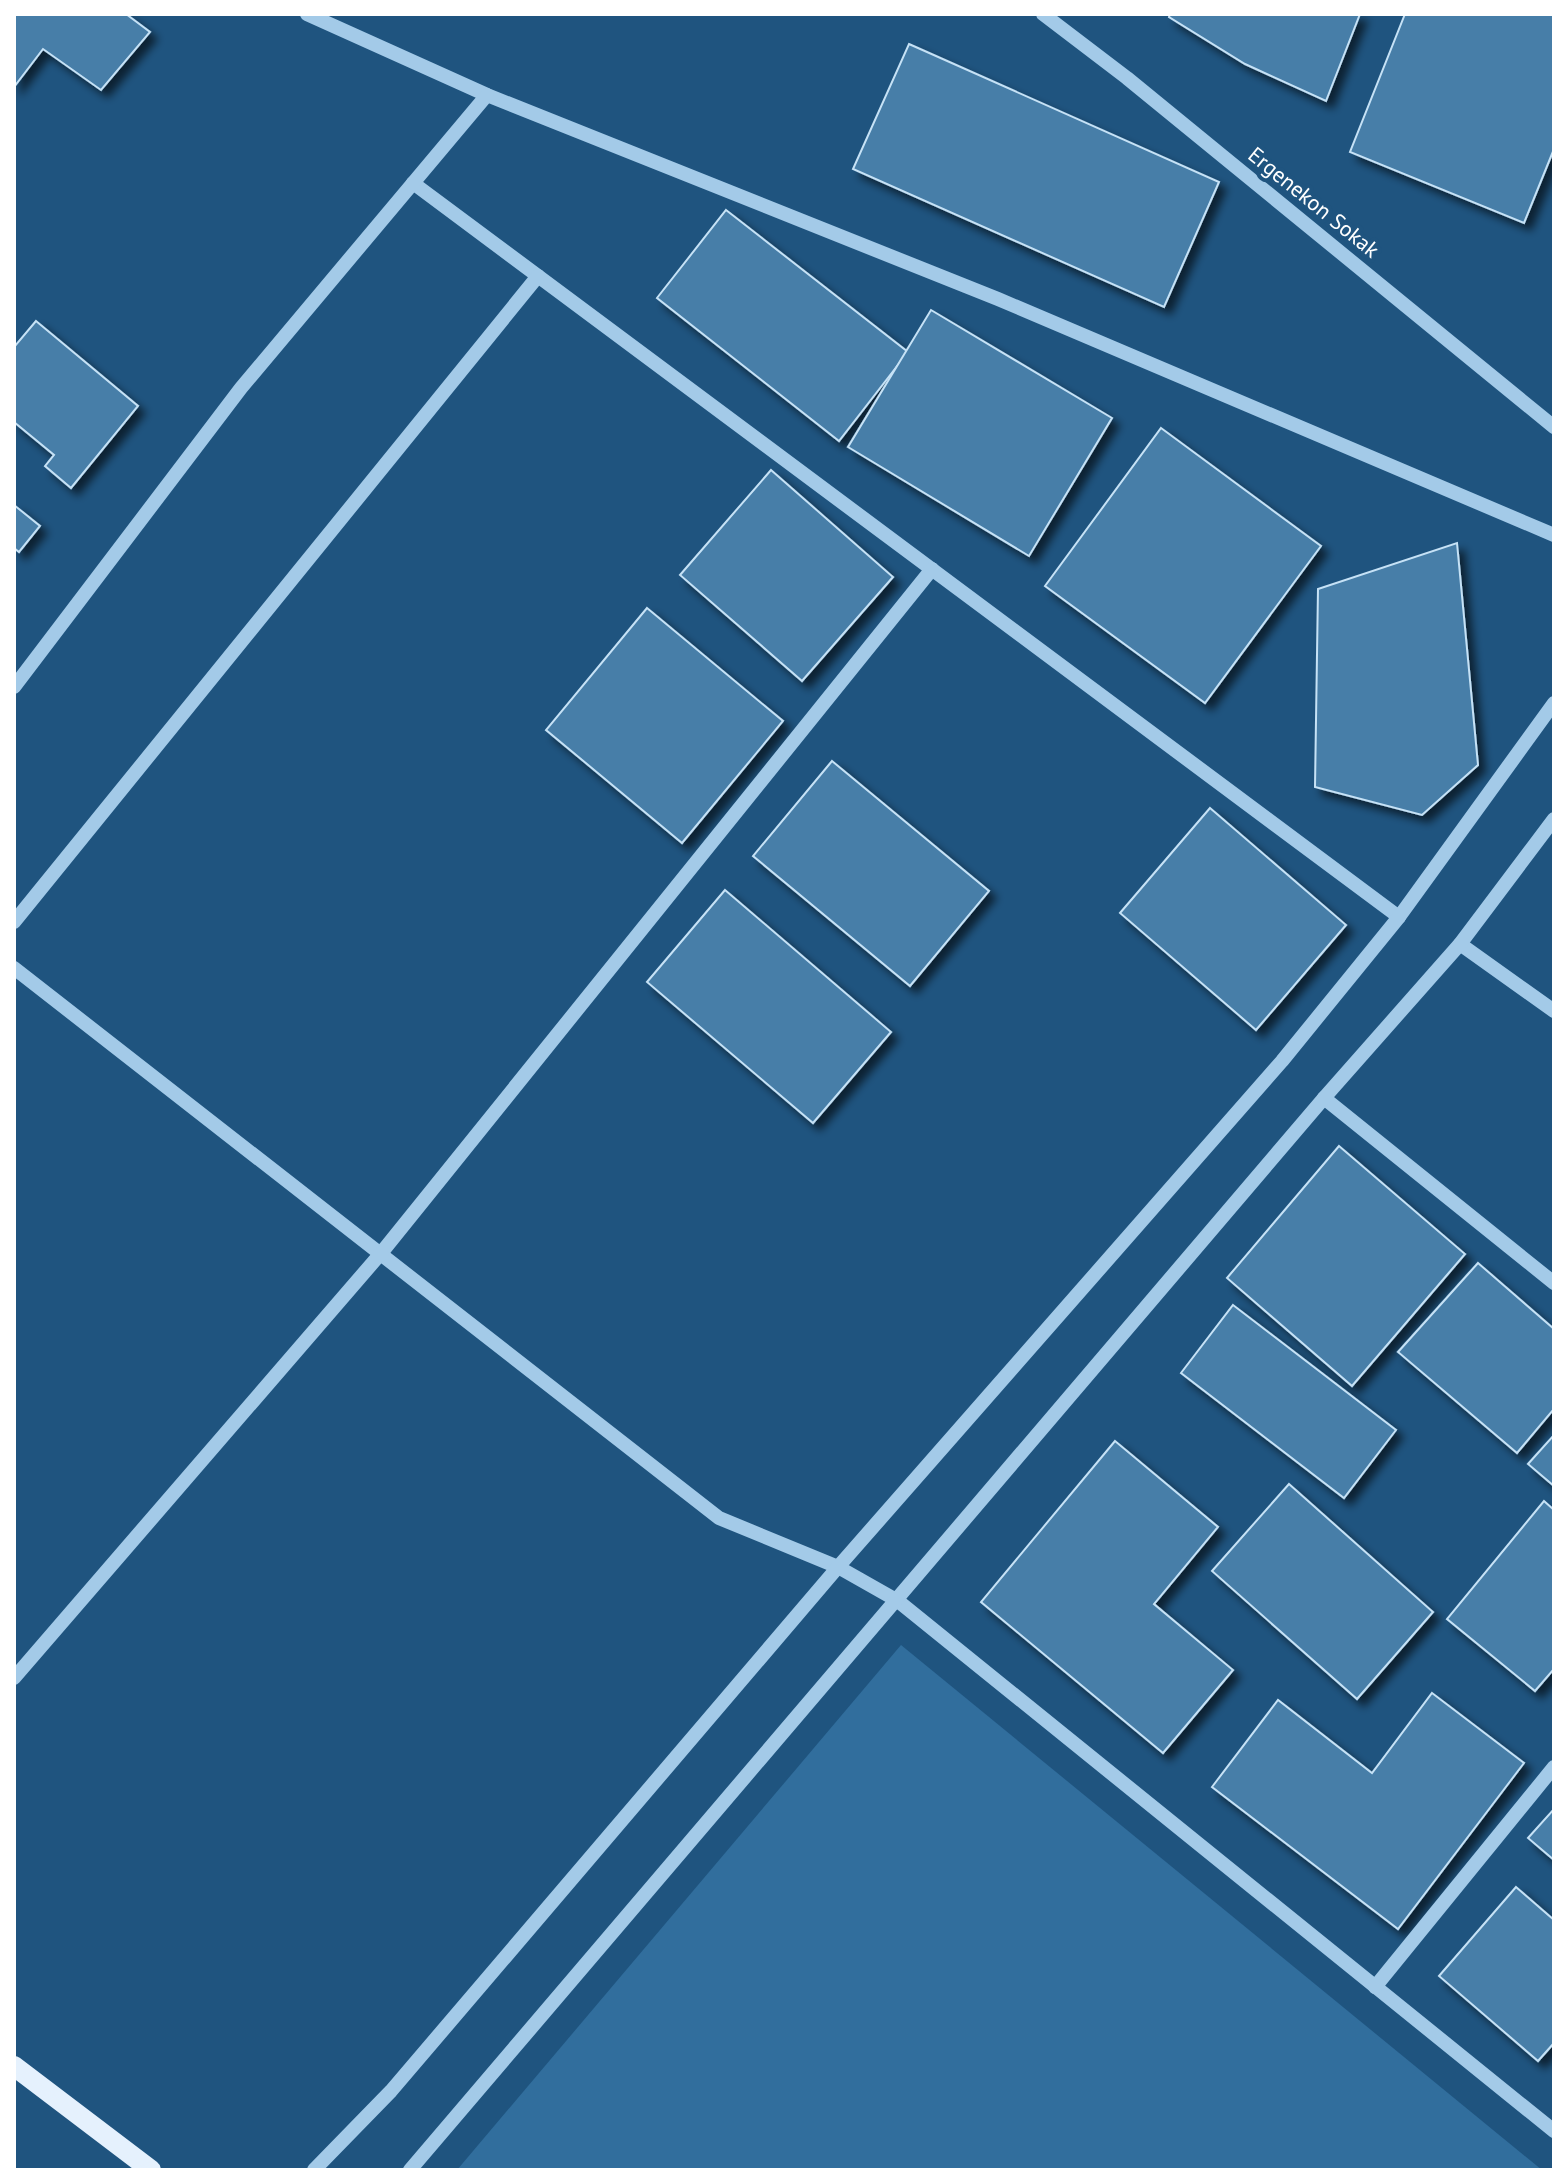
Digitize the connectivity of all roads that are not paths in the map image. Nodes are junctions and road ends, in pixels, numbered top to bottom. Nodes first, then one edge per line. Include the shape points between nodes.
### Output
1 (307, 14) edge
2 (1043, 14) edge
3 (487, 95) junction
4 (413, 183) junction
5 (538, 276) junction
6 (1554, 427) edge
7 (1554, 535) edge
8 (932, 569) junction
9 (14, 687) edge
10 (1554, 703) edge
11 (1554, 819) edge
12 (1399, 917) junction
13 (14, 922) edge
14 (1460, 944) junction
15 (14, 968) edge
16 (1554, 1011) edge
17 (1324, 1098) junction
18 (382, 1252) junction
19 (1554, 1283) edge
20 (838, 1567) junction
21 (898, 1601) junction
22 (14, 1678) edge
23 (1554, 1767) edge
24 (1375, 1987) junction
25 (14, 2066) edge
26 (1554, 2131) edge
27 (151, 2170) edge
28 (314, 2170) edge
29 (410, 2170) edge

1 - 3 street
2 - 6 street, Ergenekon Sokak
3 - 4 street
3 - 7 street via 998,299
4 - 5 street
4 - 9 street via 241,388
5 - 8 street
5 - 13 street
8 - 12 street
8 - 18 street
10 - 12 street
11 - 14 street
12 - 20 street via 1282,1061
14 - 16 street
14 - 17 street
15 - 18 street
17 - 19 street
17 - 21 street
18 - 20 street via 719,1518
18 - 22 street
20 - 21 street
20 - 28 street via 391,2091
21 - 24 street
21 - 29 street
23 - 24 street
24 - 26 street
25 - 27 main road

